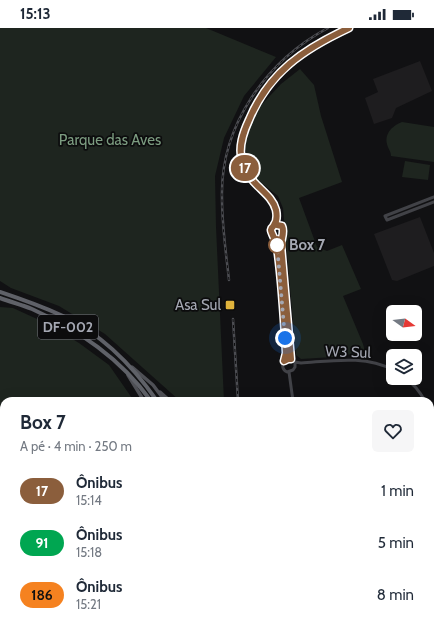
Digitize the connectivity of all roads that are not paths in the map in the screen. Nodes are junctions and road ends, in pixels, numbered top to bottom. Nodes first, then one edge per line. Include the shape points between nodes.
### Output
1 (349, 28) edge
2 (434, 197) edge
3 (434, 202) edge
4 (392, 213) junction
5 (276, 217) junction
6 (394, 218) junction
7 (274, 225) junction
8 (280, 225) junction
9 (283, 234) junction
10 (274, 236) junction
11 (1, 292) edge
12 (1, 299) edge
13 (291, 359) junction
14 (124, 360) junction
15 (284, 361) junction
16 (295, 362) junction
17 (302, 363) junction
18 (295, 367) junction
19 (386, 367) edge
20 (125, 371) junction
21 (289, 372) junction
22 (153, 385) junction
23 (414, 385) edge
24 (141, 397) edge
25 (148, 397) edge
26 (154, 397) edge
27 (162, 397) edge
28 (166, 397) edge
29 (292, 397) edge
30 (423, 397) edge

1 - 5 street via 314,46 287,66 255,106 243,133 241,146 244,167 270,199 276,210
2 - 4 street
3 - 6 street
4 - 6 street
4 - 6 street via 385,216 387,220
5 - 7 street
5 - 8 street
7 - 8 street
7 - 10 street via 271,229
8 - 9 street
9 - 10 street via 279,237
9 - 13 street via 281,245
10 - 15 street via 282,294 286,353
11 - 14 highway, DF-002 via 63,316
12 - 20 highway, DF-002 via 30,309 80,334
13 - 15 street
13 - 16 street
14 - 22 main road
14 - 26 highway, DF-002
15 - 21 street via 283,367
16 - 17 street, W3 Sul
16 - 18 street
17 - 18 street, W3 Sul
17 - 19 street, W3 Sul via 355,360
18 - 21 street
20 - 24 main road
20 - 25 highway, DF-002
21 - 29 street
22 - 27 main road
22 - 28 main road
23 - 30 street

